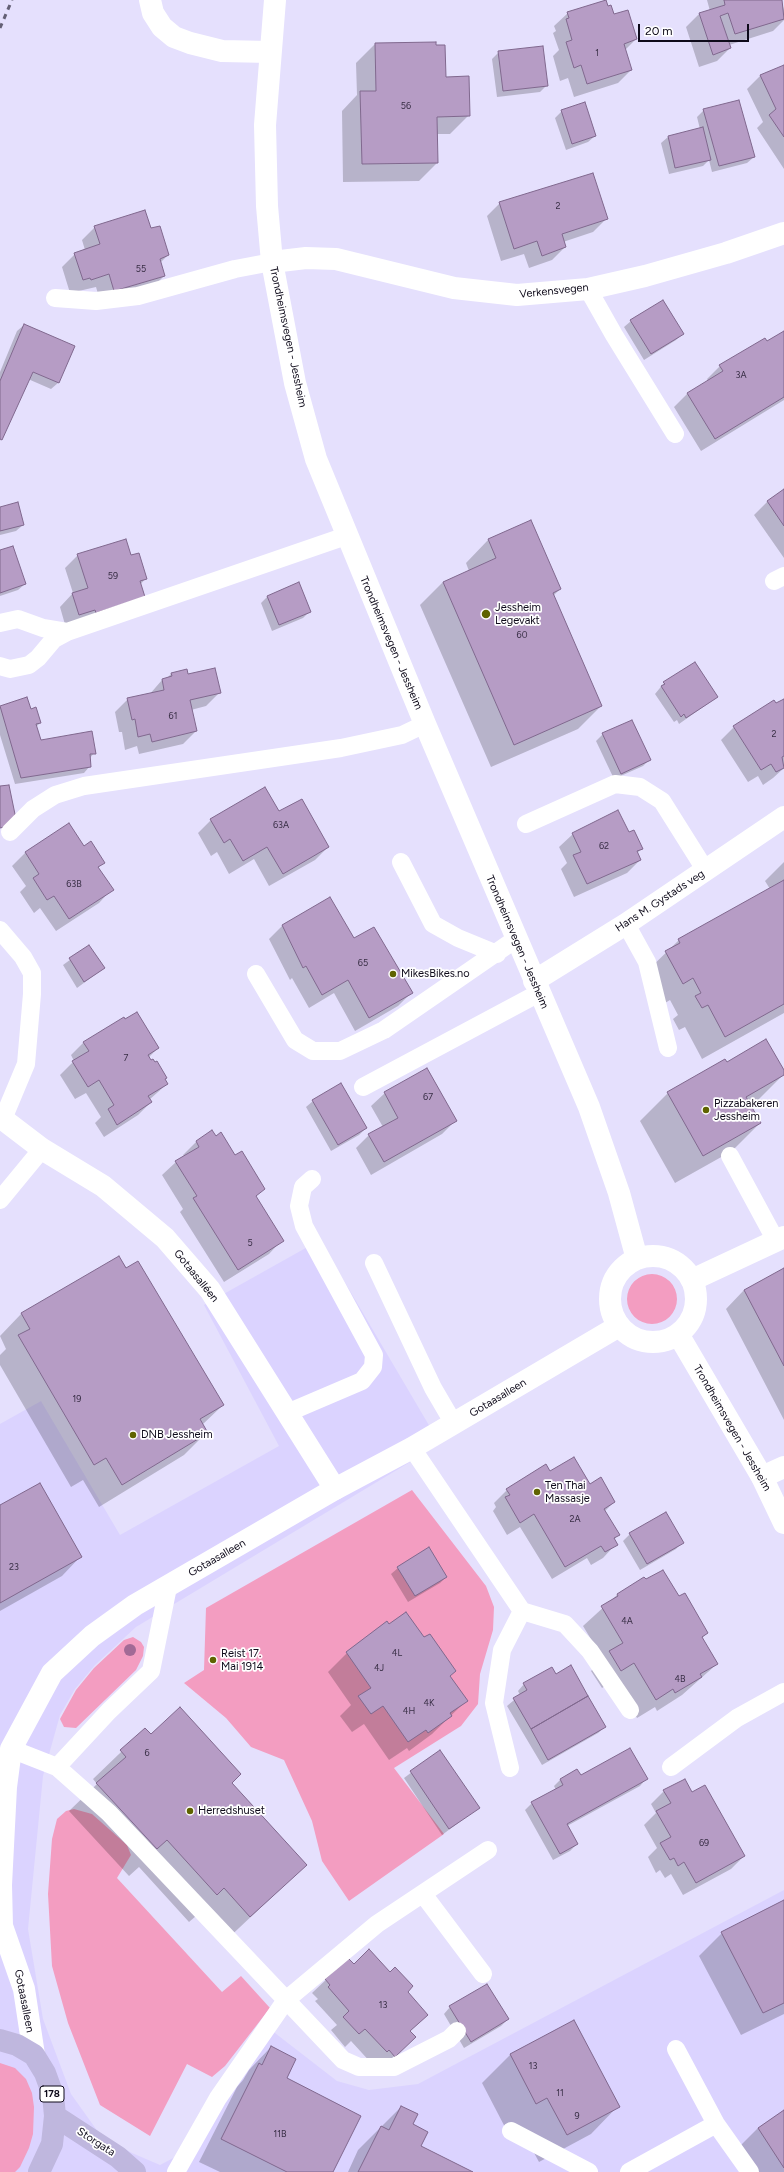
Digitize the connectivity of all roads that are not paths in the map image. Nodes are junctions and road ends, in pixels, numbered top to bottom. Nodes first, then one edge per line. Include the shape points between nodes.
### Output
1 (150, 0) edge
2 (275, 0) edge
3 (270, 52) junction
4 (784, 233) edge
5 (272, 262) junction
6 (588, 289) junction
7 (55, 298) dead end
8 (675, 434) dead end
9 (346, 536) junction
10 (0, 623) edge
11 (67, 632) junction
12 (0, 666) edge
13 (424, 724) junction
14 (784, 817) edge
15 (526, 824) dead end
16 (10, 832) dead end
17 (401, 862) dead end
18 (706, 871) junction
19 (626, 924) junction
20 (0, 930) edge
21 (516, 939) junction
22 (497, 954) junction
23 (256, 974) dead end
24 (536, 987) junction
25 (668, 1048) dead end
26 (363, 1086) dead end
27 (2, 1118) edge
28 (42, 1149) junction
29 (730, 1156) dead end
30 (312, 1179) dead end
31 (0, 1200) edge
32 (780, 1239) edge
33 (637, 1259) junction
34 (374, 1263) dead end
35 (692, 1280) junction
36 (620, 1326) junction
37 (678, 1334) junction
38 (287, 1413) junction
39 (454, 1424) junction
40 (412, 1448) junction
41 (784, 1467) edge
42 (762, 1477) junction
43 (335, 1489) junction
44 (784, 1523) edge
45 (168, 1587) junction
46 (522, 1611) junction
47 (784, 1692) edge
48 (630, 1710) dead end
49 (11, 1749) junction
50 (57, 1766) junction
51 (671, 1767) dead end
52 (510, 1768) dead end
53 (488, 1850) dead end
54 (423, 1894) junction
55 (1, 1931) edge
56 (483, 1974) dead end
57 (286, 2000) junction
58 (457, 2031) dead end
59 (0, 2040) edge
60 (676, 2049) dead end
61 (34, 2055) junction
62 (55, 2116) junction
63 (716, 2124) junction
64 (511, 2131) dead end
65 (39, 2172) edge
66 (135, 2172) edge
67 (176, 2172) edge
68 (589, 2172) edge
69 (629, 2172) edge
70 (750, 2172) edge

1 - 3 street via 153,13 162,27 174,37 222,50
2 - 3 street, Trondheimsvegen - Jessheim
3 - 5 street, Trondheimsvegen - Jessheim via 264,125 266,206
4 - 6 street, Verkensvegen via 726,253
5 - 6 street, Verkensvegen via 306,258 336,259 454,288 517,295
5 - 7 lane via 235,269 138,296 96,301
5 - 9 street, Trondheimsvegen - Jessheim via 295,383 316,459
6 - 8 lane
9 - 11 lane
9 - 13 street, Trondheimsvegen - Jessheim
10 - 11 lane via 18,619 49,630
11 - 12 lane via 54,639 29,665 10,669
13 - 16 lane via 402,735 341,748 84,786 55,795 33,809
13 - 21 street, Trondheimsvegen - Jessheim
14 - 18 street, Hans M. Gystads veg
15 - 18 lane via 615,784 640,787 662,801
17 - 22 lane via 433,924 458,938
18 - 19 street, Hans M. Gystads veg
19 - 24 street, Hans M. Gystads veg
19 - 25 lane via 647,962
20 - 27 lane via 23,957 32,973 26,1064
21 - 22 lane
21 - 24 street, Trondheimsvegen - Jessheim
22 - 23 lane via 384,1030 340,1051 313,1052 295,1040
24 - 26 lane
24 - 33 street, Trondheimsvegen - Jessheim via 589,1107 619,1193
27 - 28 street, Gotaasalléen
28 - 31 lane
28 - 38 street, Gotaasalléen via 103,1186 165,1238 210,1290
29 - 32 lane
30 - 38 lane via 303,1187 299,1206 304,1226 374,1355 373,1367 362,1381
32 - 35 street
33 - 35 street via 649,1256 662,1257 685,1269
33 - 36 street via 617,1276 612,1288 610,1302
34 - 39 lane via 433,1388
35 - 37 street via 697,1304 694,1315
36 - 37 street via 629,1335 641,1341 667,1340
36 - 39 street, Gotaasalleen
37 - 42 street, Trondheimsvegen - Jessheim
38 - 43 street, Gotaasalléen
39 - 40 street, Gotaasalleen
40 - 43 street, Gotaasalleen
40 - 46 lane
41 - 42 street
42 - 44 street, Trondheimsvegen - Jessheim
43 - 45 street, Gotaasalleen
45 - 49 street, Gotaasalleen via 135,1605 92,1636 52,1673
45 - 50 lane via 152,1671 109,1711
46 - 48 lane via 565,1624 590,1651
46 - 52 lane via 502,1650 494,1703
47 - 51 lane via 737,1718
49 - 50 lane
49 - 55 street, Gotaasalleen via 6,1787
50 - 57 lane via 109,1813
53 - 54 lane
54 - 56 lane
54 - 57 lane via 377,1924
55 - 61 street, Gotaasalleen via 24,1990
57 - 58 lane via 343,2060 359,2067 394,2067 449,2039
57 - 67 lane via 218,2098
59 - 61 main road, 178 via 17,2045
60 - 63 lane
61 - 62 main road, 178 via 45,2073 53,2095
62 - 65 main road, 178 via 52,2144
62 - 66 main road, Storgata / 178 via 118,2157
63 - 69 lane
63 - 70 lane
64 - 68 lane

